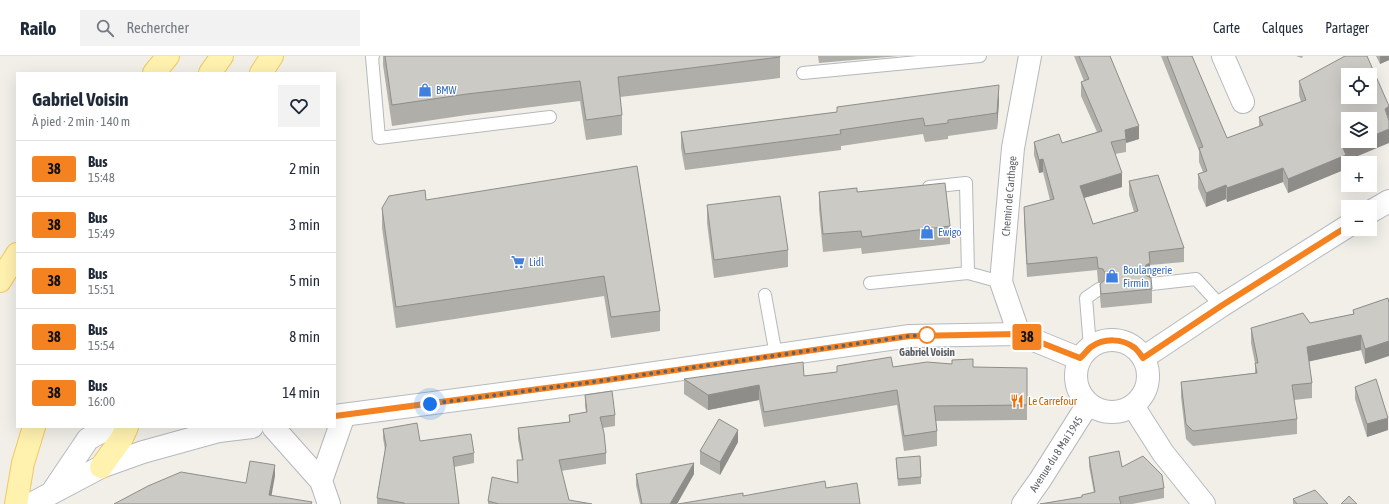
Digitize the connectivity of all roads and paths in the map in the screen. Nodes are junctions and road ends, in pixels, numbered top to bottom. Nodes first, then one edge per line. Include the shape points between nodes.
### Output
1 (168, 56) edge
2 (222, 56) edge
3 (272, 56) edge
4 (373, 56) edge
5 (980, 56) edge
6 (1030, 56) edge
7 (1223, 56) edge
8 (155, 72) edge
9 (211, 72) edge
10 (261, 72) edge
11 (803, 73) dead end
12 (1243, 102) dead end
13 (550, 117) dead end
14 (921, 188) edge
15 (1389, 201) edge
16 (1377, 208) edge
17 (1341, 230) edge
18 (16, 256) edge
19 (968, 273) junction
20 (0, 281) edge
21 (1001, 282) junction
22 (870, 283) dead end
23 (1151, 284) edge
24 (1099, 289) edge
25 (764, 295) dead end
26 (1221, 306) junction
27 (1019, 334) junction
28 (1085, 353) junction
29 (776, 355) junction
30 (1143, 358) junction
31 (1088, 404) junction
32 (1133, 406) junction
33 (340, 415) edge
34 (34, 428) edge
35 (108, 428) edge
36 (127, 428) edge
37 (232, 428) edge
38 (274, 428) edge
39 (212, 429) edge
40 (102, 468) junction
41 (321, 481) junction
42 (52, 492) junction
43 (16, 504) edge
44 (31, 504) edge
45 (329, 504) edge
46 (1023, 504) edge
47 (1204, 504) edge

1 - 8 main road
2 - 9 main road
3 - 10 main road
4 - 13 lane via 380,138
5 - 11 lane
6 - 21 main road, Chemin de Carthage via 1013,148
7 - 12 main road
14 - 19 lane via 966,183
15 - 16 main road
17 - 26 main road
18 - 20 main road
19 - 21 lane
19 - 22 lane
21 - 27 main road, Chemin de Carthage
23 - 26 lane via 1196,279
24 - 28 lane via 1086,298
25 - 29 lane
26 - 30 main road
27 - 28 main road
27 - 29 main road via 910,336
28 - 30 main road via 1101,342 1110,340 1135,348
28 - 31 main road via 1076,371 1076,380 1079,392
29 - 33 main road
30 - 32 main road via 1148,375 1147,387 1142,398
31 - 32 main road via 1112,413
31 - 46 main road, Avenue du 8 Mai 1945
32 - 47 main road via 1163,453
33 - 41 main road
34 - 43 main road via 23,463
35 - 42 main road via 88,439
36 - 40 main road
37 - 39 main road
38 - 41 main road
39 - 40 main road
40 - 42 main road
41 - 45 main road
42 - 44 main road

